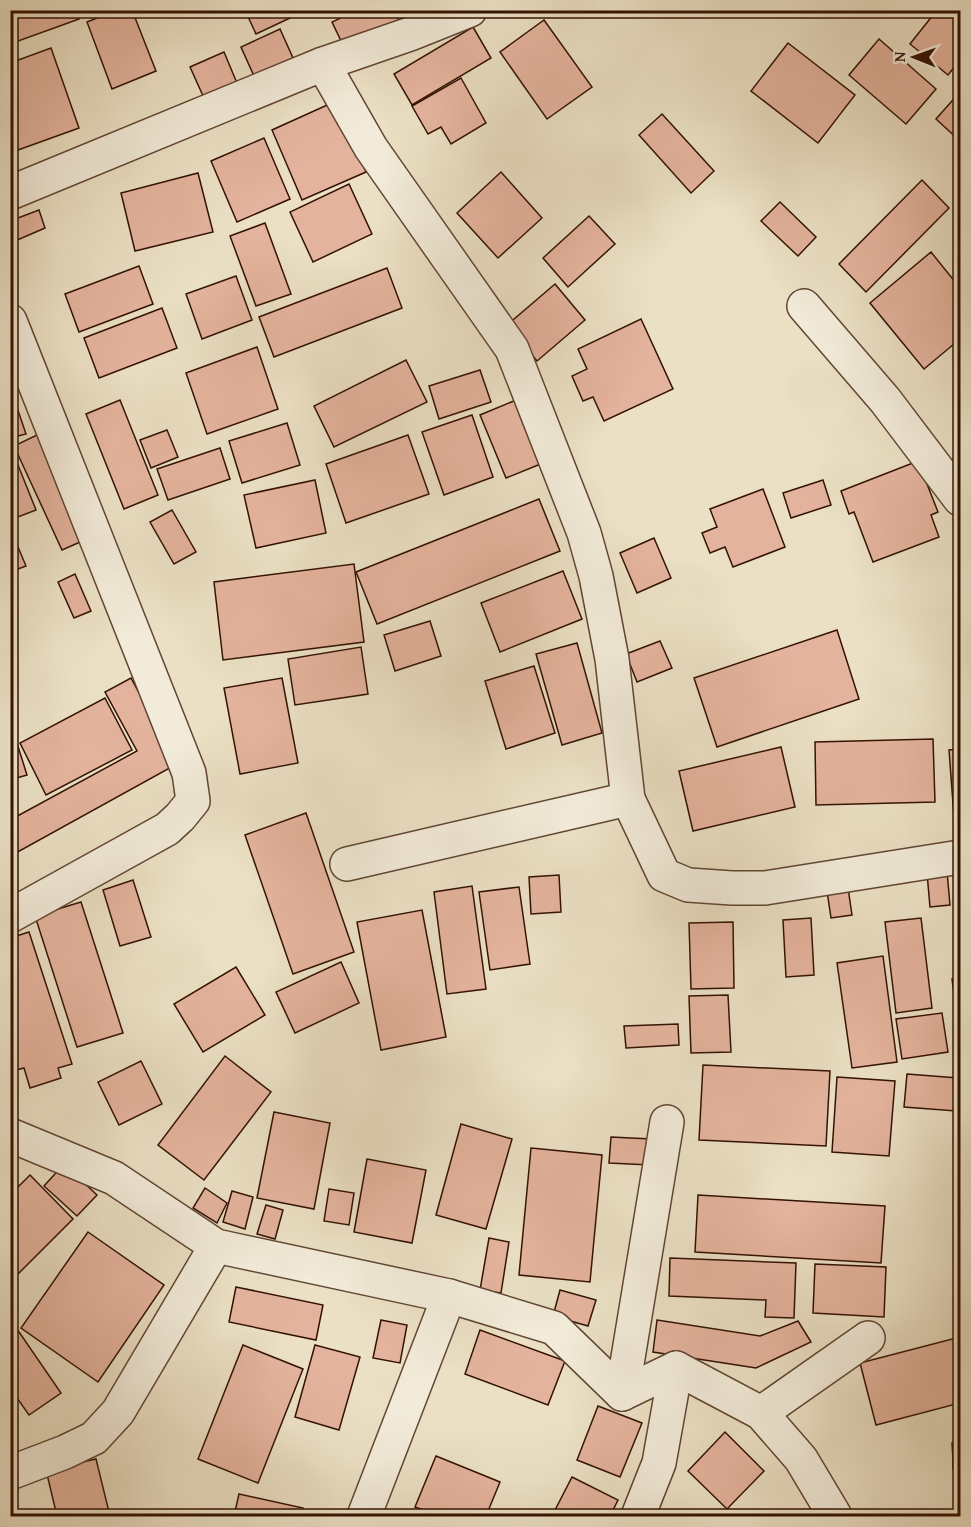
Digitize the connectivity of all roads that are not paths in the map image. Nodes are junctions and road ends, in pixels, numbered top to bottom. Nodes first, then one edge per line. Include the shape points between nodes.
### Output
1 (470, 10) edge
2 (322, 64) junction
3 (10, 193) edge
4 (804, 306) dead end
5 (10, 321) edge
6 (960, 499) edge
7 (628, 800) junction
8 (960, 857) edge
9 (347, 864) dead end
10 (10, 916) edge
11 (667, 1122) dead end
12 (10, 1135) edge
13 (216, 1246) junction
14 (449, 1296) junction
15 (868, 1338) dead end
16 (676, 1368) junction
17 (622, 1394) junction
18 (761, 1413) junction
19 (10, 1473) edge
20 (364, 1516) edge
21 (638, 1516) edge
22 (835, 1516) edge

1 - 2 street
2 - 3 street
2 - 7 street via 371,148 512,349 584,533 596,576 612,659
4 - 6 street via 885,400
5 - 10 street via 189,773 193,801 167,829
7 - 8 street via 664,875 688,885 765,888
7 - 9 street
11 - 17 street
12 - 13 street via 114,1178
13 - 14 street
13 - 19 street via 118,1412 94,1438
14 - 17 street via 554,1328
14 - 20 street
15 - 18 street
16 - 17 street
16 - 18 street
16 - 21 street via 659,1463
18 - 22 street via 801,1460

